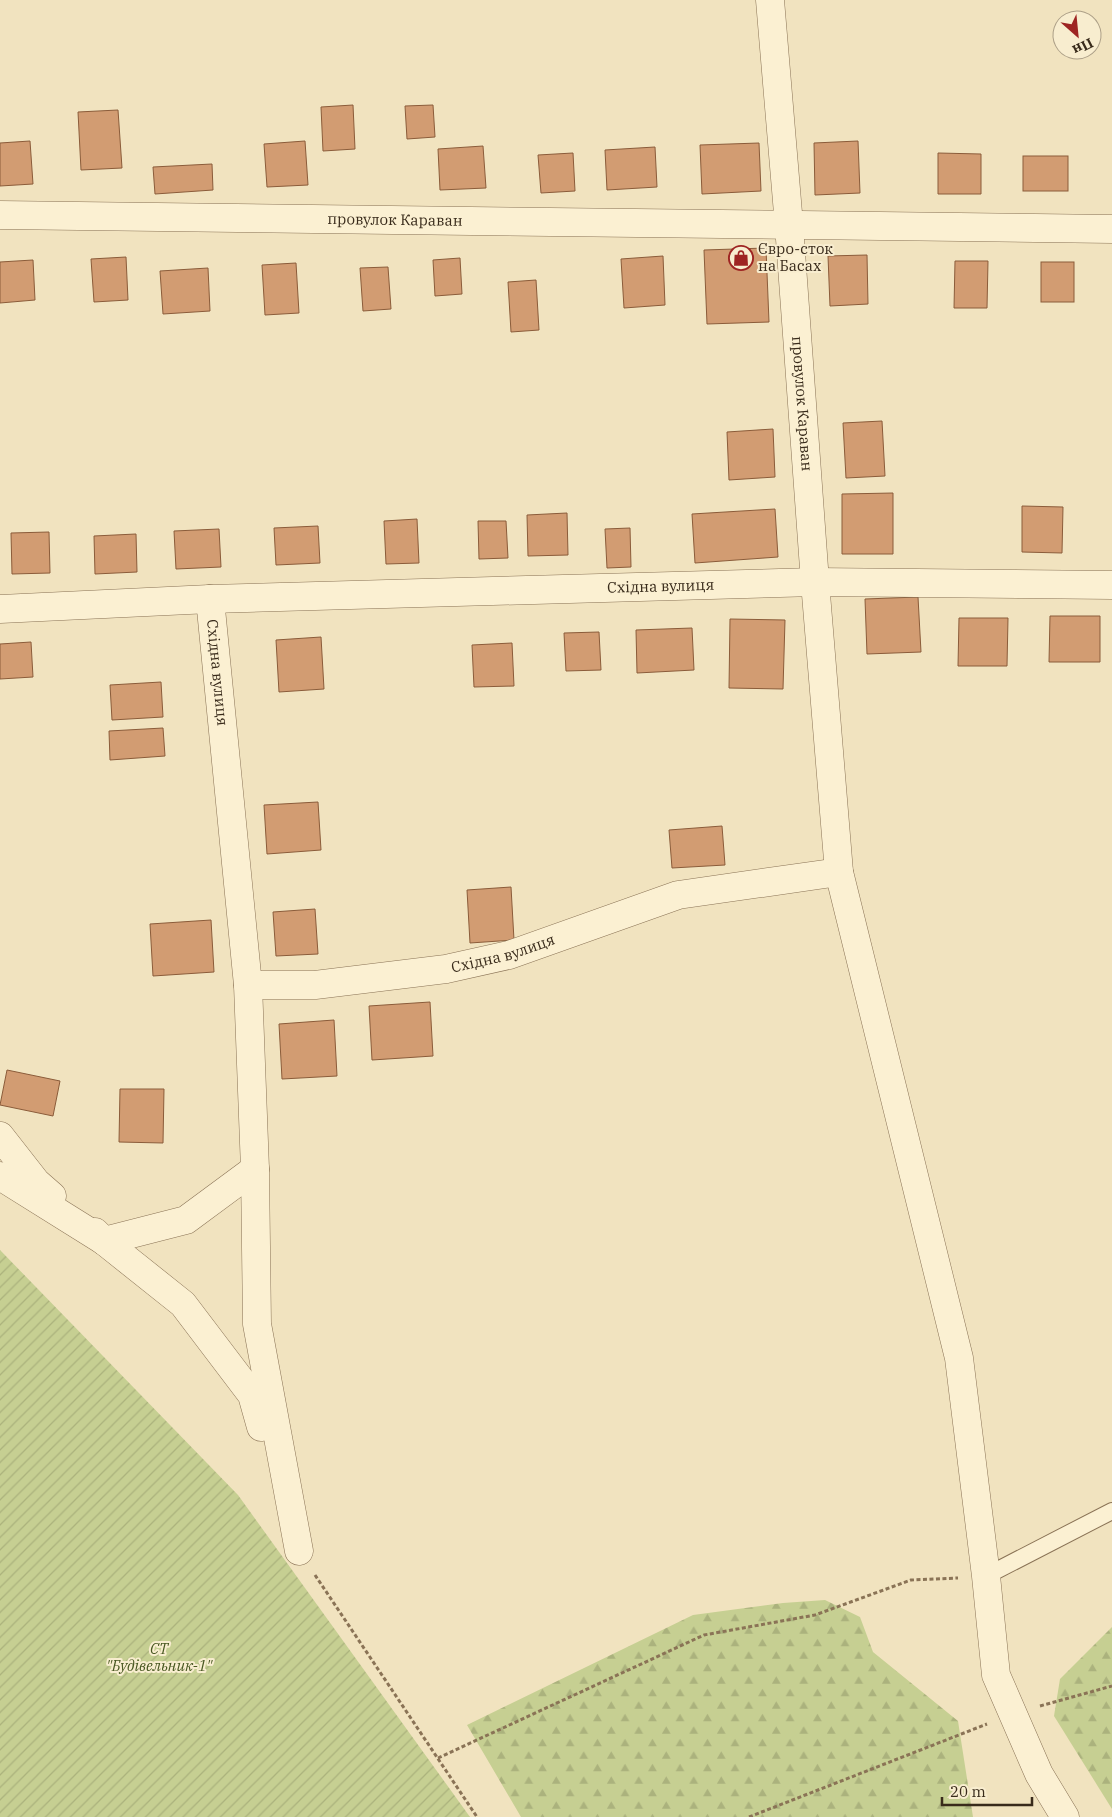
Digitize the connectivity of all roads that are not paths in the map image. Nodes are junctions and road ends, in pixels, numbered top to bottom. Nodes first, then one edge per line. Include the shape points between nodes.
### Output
1 (770, 0) edge
2 (0, 215) edge
3 (789, 224) junction
4 (1112, 229) edge
5 (815, 582) junction
6 (1112, 585) edge
7 (210, 599) junction
8 (0, 609) edge
9 (839, 872) junction
10 (248, 985) junction
11 (0, 1136) edge
12 (256, 1169) junction
13 (0, 1176) edge
14 (104, 1241) junction
15 (1112, 1511) edge
16 (986, 1576) junction
17 (1065, 1817) edge

1 - 3 street, провулок Караван
2 - 3 street, провулок Караван
3 - 4 street, провулок Караван
3 - 5 street, провулок Караван
5 - 6 street, Східна вулиця
5 - 7 street, Східна вулиця
5 - 9 street, провулок Караван
7 - 8 street, Східна вулиця
7 - 10 street, Східна вулиця
9 - 10 street, Східна вулиця via 678,895 509,955 446,969 315,985
9 - 16 street, провулок Караван via 959,1358
10 - 12 street, Східна вулиця
11 - 14 street via 36,1182
12 - 14 street via 186,1220
12 - 14 street, Східна вулиця via 257,1324 299,1551 252,1395 183,1304
13 - 14 street
15 - 16 lane
16 - 17 street, провулок Караван via 996,1675 1039,1774

